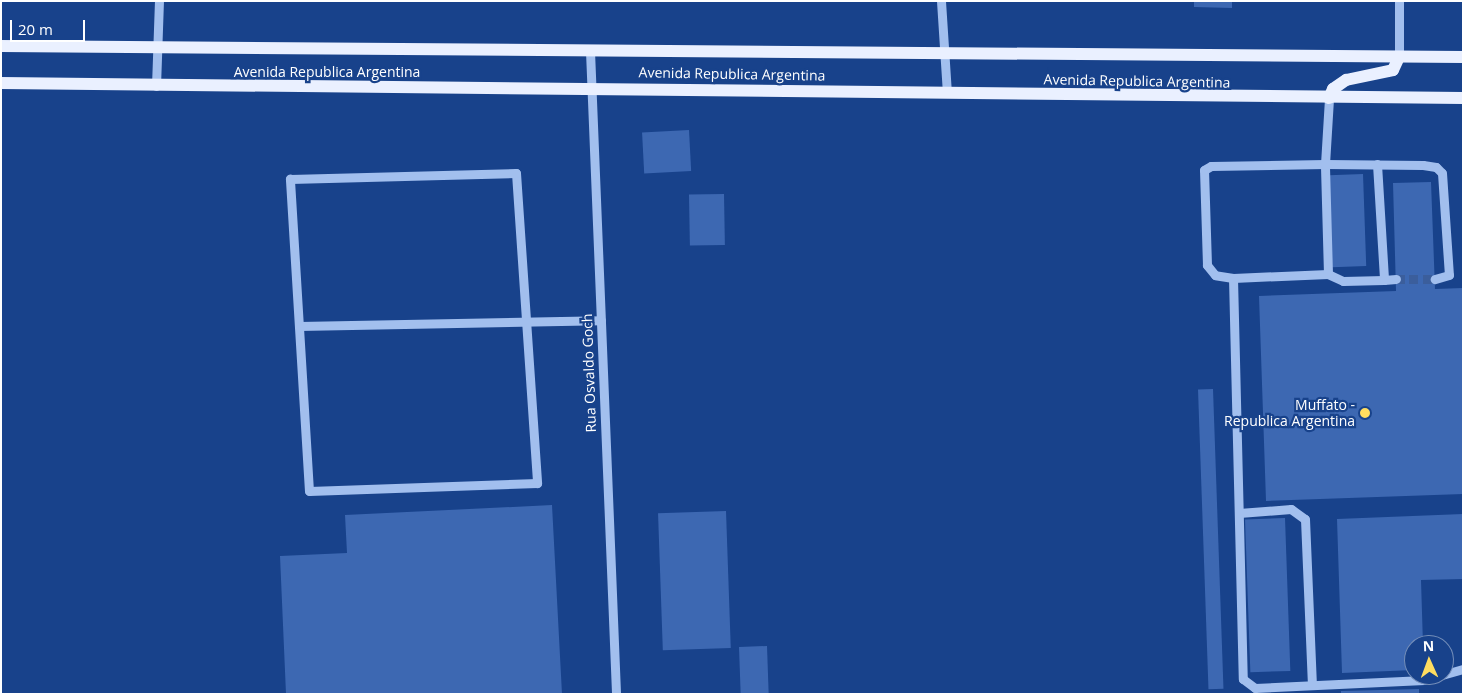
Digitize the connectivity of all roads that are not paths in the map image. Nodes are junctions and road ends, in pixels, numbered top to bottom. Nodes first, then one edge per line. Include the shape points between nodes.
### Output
1 (159, 1) edge
2 (941, 1) edge
3 (1399, 1) edge
4 (1, 46) edge
5 (157, 47) junction
6 (590, 51) junction
7 (945, 56) junction
8 (1399, 57) junction
9 (1462, 57) edge
10 (1, 83) edge
11 (156, 86) junction
12 (592, 88) junction
13 (947, 93) junction
14 (1329, 98) junction
15 (1463, 98) edge
16 (1325, 164) junction
17 (1377, 164) junction
18 (1328, 274) junction
19 (1233, 278) junction
20 (1435, 278) dead end
21 (1384, 280) junction
22 (1396, 280) tunnel mouth
23 (601, 320) junction
24 (527, 322) junction
25 (299, 326) junction
26 (1239, 513) junction
27 (1463, 669) edge
28 (1312, 684) junction
29 (616, 694) edge

1 - 5 street
2 - 7 street
3 - 8 street
4 - 5 main road, Avenida Republica Argentina
5 - 6 main road, Avenida Republica Argentina
5 - 11 street
6 - 7 main road, Avenida Republica Argentina
6 - 12 street, Rua Osvaldo Goch
7 - 8 main road, Avenida Republica Argentina
7 - 13 street
8 - 9 main road, Avenida Republica Argentina
8 - 14 main road via 1393,70 1346,80 1333,89
10 - 11 main road, Avenida Republica Argentina
11 - 12 main road, Avenida Republica Argentina
12 - 13 main road, Avenida Republica Argentina
12 - 23 street, Rua Osvaldo Goch
13 - 14 main road, Avenida Republica Argentina
14 - 15 main road, Avenida Republica Argentina
14 - 16 street
16 - 17 street
16 - 18 street
16 - 19 street via 1211,166 1204,170 1207,265 1215,275
17 - 20 street via 1424,164 1436,167 1442,173 1449,275
17 - 21 street
18 - 19 street
18 - 21 street via 1344,281
19 - 26 street
21 - 22 street
23 - 24 street
23 - 29 street, Rua Osvaldo Goch
24 - 25 street
24 - 25 street via 516,173 507,173 290,179
24 - 25 street via 537,483 309,491
26 - 28 street via 1291,510 1305,520
26 - 28 street via 1243,679 1255,688
27 - 28 street via 1424,680

